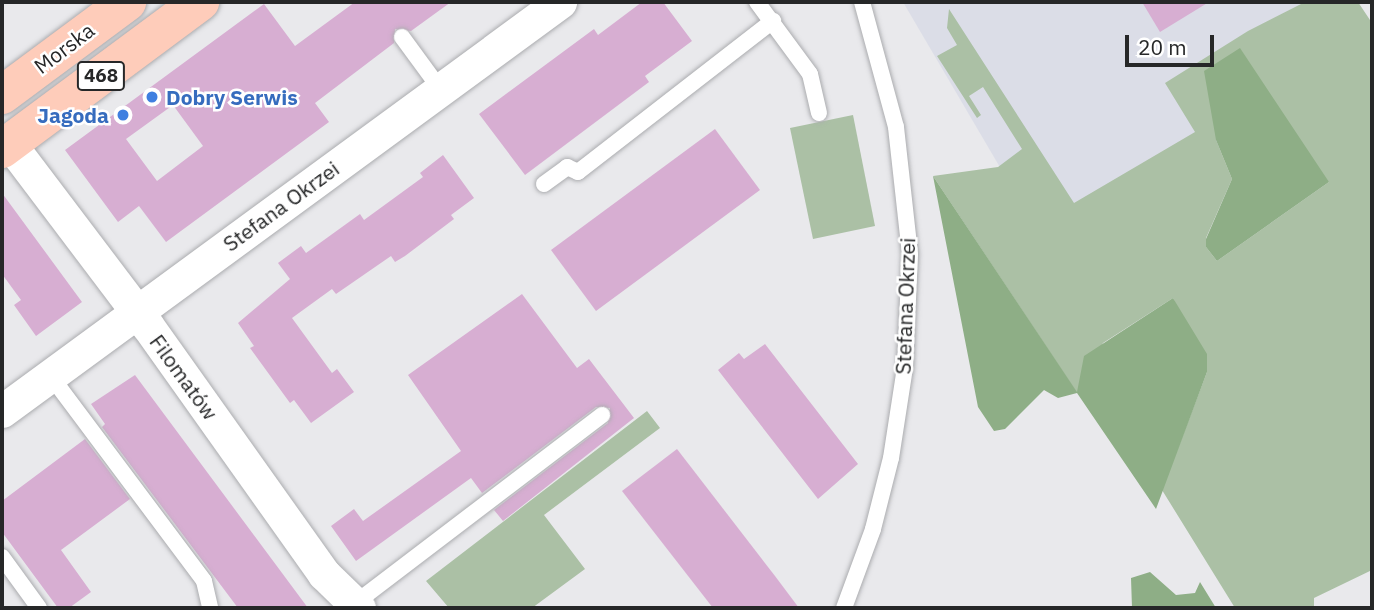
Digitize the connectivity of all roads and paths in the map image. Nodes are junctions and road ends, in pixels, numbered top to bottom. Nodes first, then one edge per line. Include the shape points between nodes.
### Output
1 (127, 2) edge
2 (200, 2) edge
3 (560, 2) edge
4 (757, 2) edge
5 (862, 2) edge
6 (773, 20) junction
7 (402, 37) dead end
8 (441, 90) junction
9 (2, 95) edge
10 (819, 113) dead end
11 (6, 147) edge
12 (544, 184) dead end
13 (137, 313) junction
14 (50, 375) junction
15 (2, 411) edge
16 (602, 415) dead end
17 (2, 557) edge
18 (357, 606) edge
19 (39, 608) edge
20 (210, 608) edge
21 (844, 608) edge

1 - 9 main road, Morska / 468
2 - 11 main road, Morska / 468
3 - 8 street, Stefana Okrzei
4 - 6 lane
5 - 21 lane, Stefana Okrzei via 897,127 910,254 905,368 891,458 873,529
6 - 10 lane via 810,74
6 - 12 lane via 578,172 567,167
7 - 8 lane
8 - 13 street, Stefana Okrzei
11 - 13 street, Filomatów
13 - 14 street, Stefana Okrzei
13 - 18 street, Filomatów via 324,574
14 - 15 street, Stefana Okrzei
14 - 20 lane via 204,581
16 - 18 lane
17 - 19 lane

